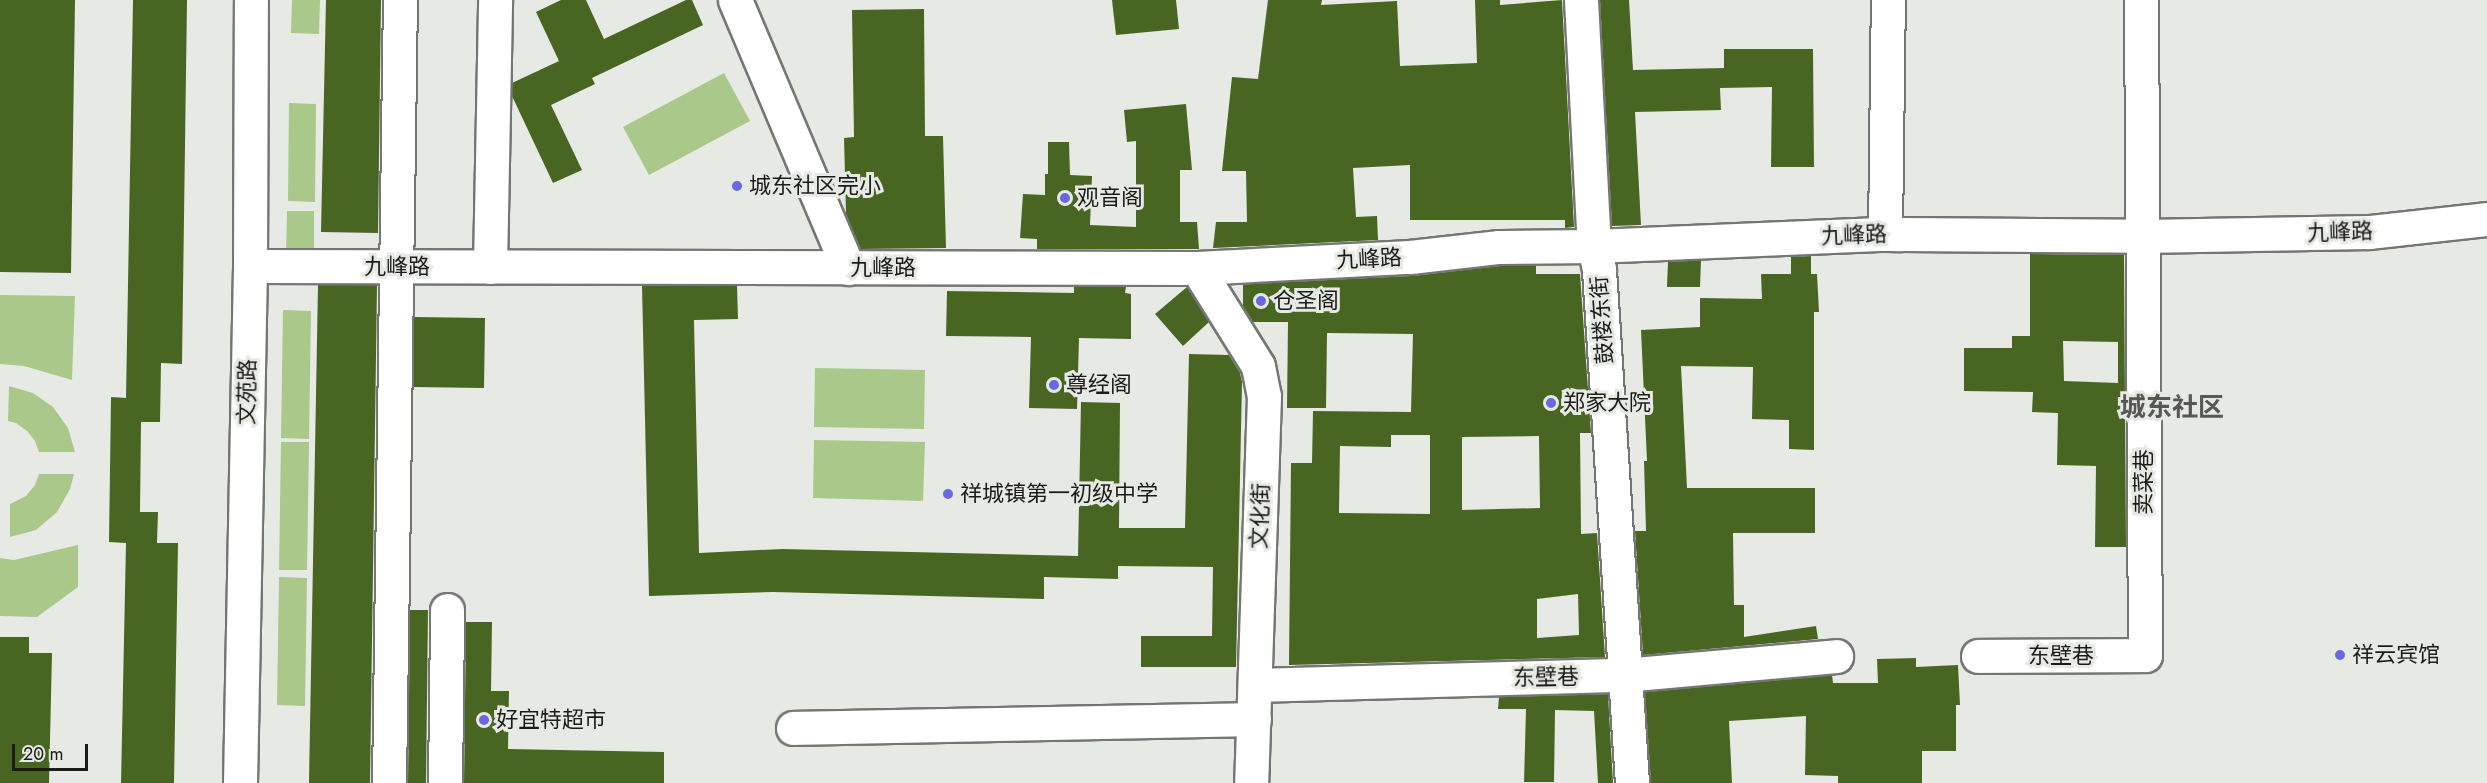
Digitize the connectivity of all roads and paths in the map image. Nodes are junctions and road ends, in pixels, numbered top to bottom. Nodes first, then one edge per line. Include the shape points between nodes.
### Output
1 (251, 0) edge
2 (400, 0) edge
3 (495, 0) edge
4 (735, 0) edge
5 (1581, 0) edge
6 (1888, 0) edge
7 (2141, 0) edge
8 (2487, 219) edge
9 (1885, 234) junction
10 (2142, 236) junction
11 (1594, 246) junction
12 (250, 266) junction
13 (396, 267) junction
14 (490, 267) junction
15 (848, 268) junction
16 (1197, 268) junction
17 (447, 610) dead end
18 (1836, 656) dead end
19 (1978, 656) dead end
20 (2145, 656) joint
21 (1625, 681) junction
22 (1255, 685) junction
23 (1254, 719) junction
24 (793, 728) dead end
25 (240, 783) edge
26 (388, 783) edge
27 (445, 783) edge
28 (1251, 783) edge
29 (1632, 783) edge

1 - 12 street, 文苑路
2 - 13 street
3 - 14 street
4 - 15 street
5 - 11 street, 鼓楼东街
6 - 9 street
7 - 10 street, 卖菜巷
8 - 10 street, 九峰路 via 2369,232
9 - 10 street, 九峰路
9 - 11 street, 九峰路
10 - 20 street, 卖菜巷
11 - 16 street, 九峰路 via 1499,247
11 - 21 street, 鼓楼东街 via 1599,270
12 - 13 street, 九峰路
12 - 25 street, 文苑路
13 - 14 street, 九峰路
13 - 26 street
14 - 15 street, 九峰路
15 - 16 street, 九峰路
16 - 22 street, 文化街 via 1262,377
17 - 27 street
18 - 21 street, 东壁巷
19 - 20 street, 东壁巷
21 - 22 street, 东壁巷
21 - 29 street, 鼓楼东街
22 - 23 street, 文化街
23 - 24 street
23 - 28 street, 文化街

